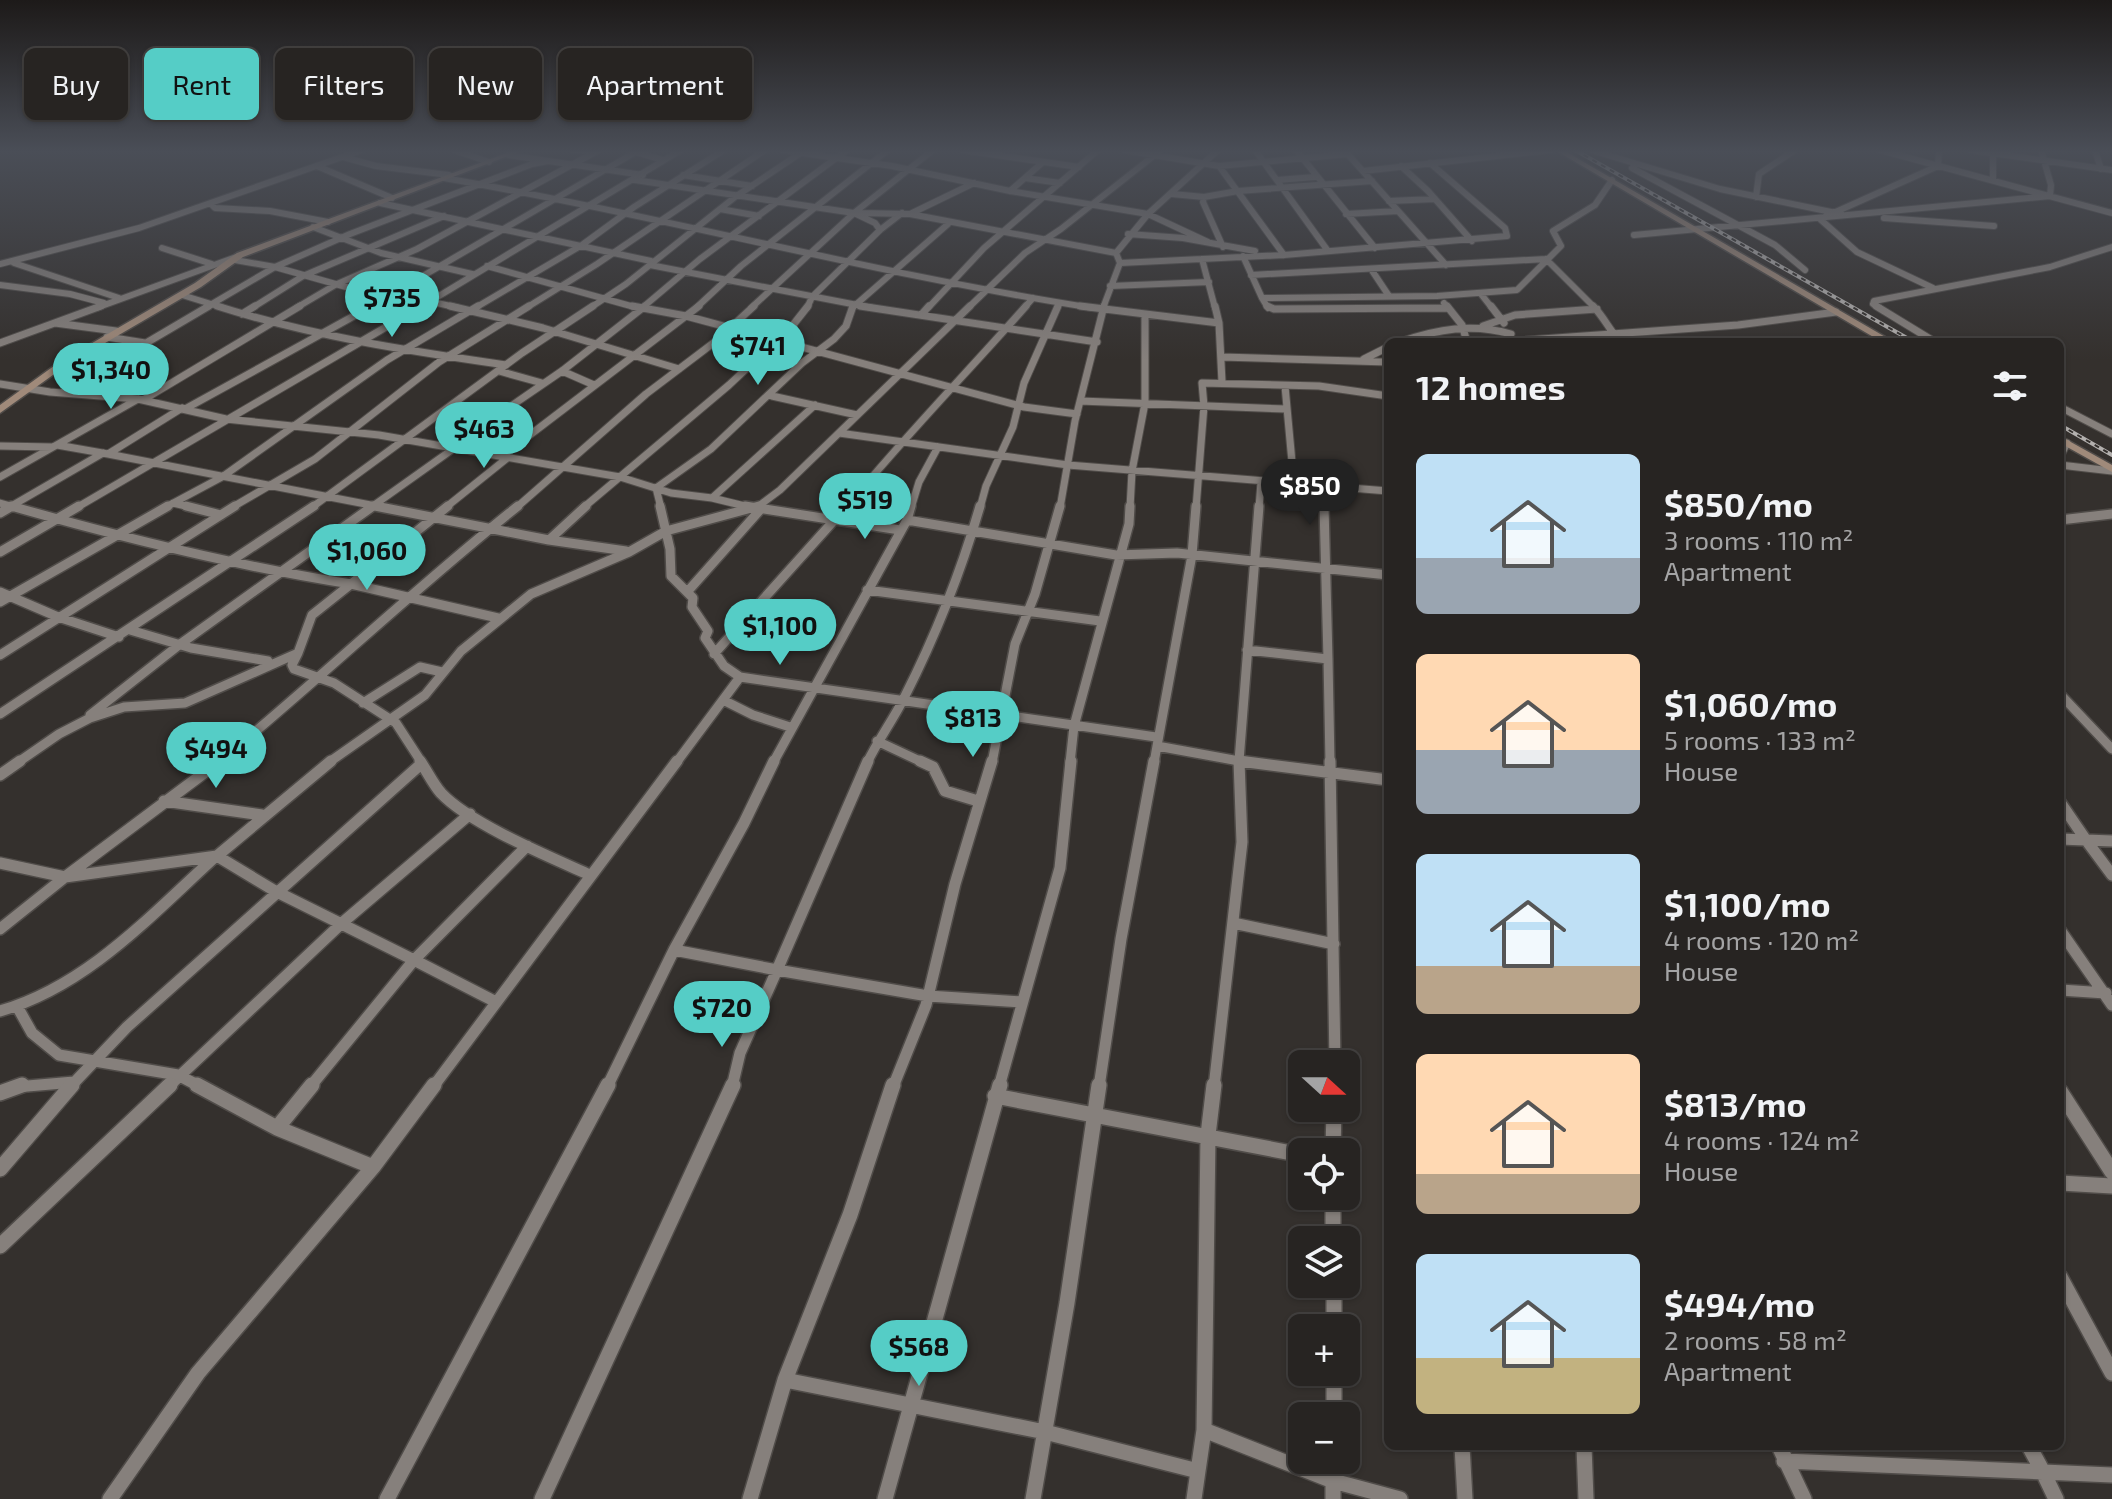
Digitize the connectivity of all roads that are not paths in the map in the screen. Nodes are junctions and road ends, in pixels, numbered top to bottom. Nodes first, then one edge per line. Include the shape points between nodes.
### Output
1 (162, 220) edge
2 (317, 220) edge
3 (334, 220) edge
4 (389, 220) edge
5 (435, 220) edge
6 (465, 220) edge
7 (521, 220) edge
8 (565, 220) edge
9 (616, 220) edge
10 (648, 220) edge
11 (658, 220) edge
12 (706, 220) edge
13 (753, 220) edge
14 (801, 220) edge
15 (846, 220) edge
16 (869, 220) edge
17 (893, 220) edge
18 (933, 220) edge
19 (1016, 220) edge
20 (1071, 220) edge
21 (1142, 220) edge
22 (1161, 220) edge
23 (1212, 220) edge
24 (1259, 220) edge
25 (1305, 220) edge
26 (1351, 220) edge
27 (1406, 220) edge
28 (1453, 220) edge
29 (1494, 220) edge
30 (1571, 220) edge
31 (1681, 220) edge
32 (1728, 220) edge
33 (1809, 220) edge
34 (1821, 220) edge
35 (1909, 220) edge
36 (470, 221) junction
37 (328, 222) junction
38 (655, 222) junction
39 (948, 224) junction
40 (1739, 226) junction
41 (1994, 226) dead end
42 (313, 227) junction
43 (507, 229) junction
44 (694, 229) junction
45 (880, 230) junction
46 (1700, 231) junction
47 (1002, 232) junction
48 (1128, 234) junction
49 (1634, 235) dead end
50 (538, 236) junction
51 (729, 237) junction
52 (340, 239) junction
53 (1472, 241) junction
54 (1044, 242) junction
55 (1208, 242) junction
56 (1223, 244) junction
57 (1427, 244) junction
58 (582, 245) junction
59 (769, 245) junction
60 (2112, 247) edge
61 (162, 248) dead end
62 (369, 248) junction
63 (1375, 248) junction
64 (1328, 251) junction
65 (611, 252) junction
66 (1116, 253) junction
67 (1283, 253) junction
68 (808, 255) junction
69 (1243, 256) junction
70 (238, 257) junction
71 (399, 257) junction
72 (1225, 257) junction
73 (1202, 259) junction
74 (1546, 259) junction
75 (11, 263) junction
76 (651, 263) junction
77 (847, 263) junction
78 (1120, 263) junction
79 (0, 264) edge
80 (212, 264) junction
81 (1446, 265) junction
82 (487, 266) junction
83 (275, 267) junction
84 (439, 267) junction
85 (1371, 269) junction
86 (1805, 270) dead end
87 (890, 271) junction
88 (683, 273) junction
89 (473, 274) junction
90 (1251, 275) junction
91 (303, 276) junction
92 (527, 277) junction
93 (725, 280) junction
94 (950, 282) junction
95 (1209, 282) junction
96 (0, 285) edge
97 (335, 285) junction
98 (559, 286) junction
99 (1110, 286) junction
100 (771, 288) junction
101 (1933, 288) junction
102 (987, 290) junction
103 (1481, 294) junction
104 (182, 295) junction
105 (606, 296) junction
106 (1389, 296) junction
107 (1437, 296) junction
108 (812, 297) junction
109 (119, 298) junction
110 (388, 298) junction
111 (1033, 298) junction
112 (1262, 298) junction
113 (106, 303) junction
114 (427, 303) junction
115 (1059, 304) junction
116 (212, 305) junction
117 (853, 305) junction
118 (1448, 308) junction
119 (641, 309) junction
120 (1597, 309) junction
121 (470, 311) junction
122 (1102, 312) junction
123 (1836, 312) junction
124 (242, 314) junction
125 (921, 315) junction
126 (686, 316) junction
127 (1145, 317) junction
128 (507, 319) junction
129 (1501, 319) junction
130 (958, 320) junction
131 (55, 323) junction
132 (271, 323) junction
133 (1219, 323) junction
134 (1462, 325) junction
135 (1483, 326) junction
136 (729, 329) junction
137 (1005, 329) junction
138 (116, 331) junction
139 (554, 331) junction
140 (320, 332) junction
141 (1045, 335) junction
142 (1613, 335) junction
143 (107, 337) junction
144 (1415, 338) edge
145 (1466, 338) edge
146 (1512, 338) edge
147 (1513, 338) edge
148 (1539, 338) edge
149 (1616, 338) edge
150 (1882, 338) edge
151 (1928, 338) edge
152 (776, 341) junction
153 (362, 342) junction
154 (1097, 342) junction
155 (0, 343) edge
156 (145, 343) junction
157 (594, 344) junction
158 (1384, 349) edge
159 (405, 350) junction
160 (819, 353) junction
161 (450, 355) junction
162 (631, 356) junction
163 (1222, 357) junction
164 (1362, 360) junction
165 (1384, 362) edge
166 (502, 368) junction
167 (679, 369) junction
168 (562, 371) junction
169 (900, 373) junction
170 (1222, 382) junction
171 (542, 383) junction
172 (0, 384) edge
173 (594, 385) junction
174 (1285, 386) junction
175 (30, 387) junction
176 (955, 387) junction
177 (62, 393) junction
178 (1384, 395) edge
179 (772, 396) junction
180 (141, 399) junction
181 (1080, 401) junction
182 (1145, 403) junction
183 (815, 405) junction
184 (1018, 405) junction
185 (1204, 406) junction
186 (184, 408) junction
187 (1286, 409) junction
188 (2064, 409) edge
189 (0, 410) edge
190 (1077, 414) junction
191 (857, 415) junction
192 (226, 419) junction
193 (297, 426) junction
194 (350, 430) junction
195 (839, 433) junction
196 (2112, 434) edge
197 (407, 440) junction
198 (901, 441) junction
199 (2064, 441) edge
200 (0, 446) edge
201 (56, 446) junction
202 (938, 447) junction
203 (451, 448) junction
204 (105, 454) junction
205 (999, 455) junction
206 (504, 458) junction
207 (152, 463) junction
208 (1068, 465) junction
209 (2064, 465) edge
210 (2110, 467) edge
211 (564, 468) junction
212 (1132, 471) junction
213 (0, 477) edge
214 (222, 477) junction
215 (620, 477) junction
216 (1199, 478) junction
217 (1261, 482) junction
218 (1294, 484) junction
219 (267, 486) junction
220 (1324, 486) junction
221 (656, 488) junction
222 (1384, 491) edge
223 (325, 497) junction
224 (712, 498) junction
225 (0, 503) edge
226 (173, 503) junction
227 (14, 505) junction
228 (375, 505) junction
229 (757, 510) junction
230 (0, 513) edge
231 (2112, 514) edge
232 (222, 515) junction
233 (60, 517) junction
234 (435, 518) junction
235 (907, 520) junction
236 (2064, 520) edge
237 (835, 521) junction
238 (973, 527) junction
239 (490, 529) junction
240 (900, 530) junction
241 (666, 531) junction
242 (114, 535) junction
243 (549, 540) junction
244 (1049, 544) junction
245 (169, 546) junction
246 (0, 552) edge
247 (629, 552) junction
248 (1119, 555) junction
249 (1192, 555) junction
250 (1253, 560) junction
251 (231, 561) junction
252 (1327, 567) junction
253 (280, 573) junction
254 (1384, 574) edge
255 (351, 584) junction
256 (867, 590) junction
257 (688, 591) junction
258 (5, 594) edge
259 (407, 597) junction
260 (947, 599) junction
261 (0, 602) edge
262 (1029, 610) junction
263 (58, 617) junction
264 (498, 618) junction
265 (1100, 621) junction
266 (130, 630) junction
267 (119, 637) junction
268 (179, 645) junction
269 (1247, 650) junction
270 (298, 653) junction
271 (714, 654) junction
272 (0, 655) edge
273 (241, 658) junction
274 (1328, 659) junction
275 (268, 661) junction
276 (252, 670) junction
277 (442, 672) junction
278 (319, 675) junction
279 (740, 677) junction
280 (815, 689) junction
281 (2064, 698) edge
282 (723, 700) junction
283 (903, 700) junction
284 (363, 703) junction
285 (0, 714) edge
286 (999, 716) junction
287 (388, 718) junction
288 (78, 724) junction
289 (1074, 726) junction
290 (790, 727) junction
291 (877, 741) junction
292 (1156, 742) junction
293 (2112, 749) edge
294 (1239, 761) junction
295 (420, 765) junction
296 (1331, 771) junction
297 (0, 775) edge
298 (1384, 779) edge
299 (164, 801) junction
300 (978, 801) junction
301 (2064, 808) edge
302 (470, 814) junction
303 (262, 815) junction
304 (2064, 839) edge
305 (2086, 840) junction
306 (2112, 841) edge
307 (527, 846) junction
308 (217, 856) junction
309 (0, 863) edge
310 (590, 875) junction
311 (2112, 875) edge
312 (65, 877) junction
313 (275, 891) junction
314 (342, 923) junction
315 (1233, 923) junction
316 (0, 929) edge
317 (2064, 935) edge
318 (1334, 944) junction
319 (674, 950) junction
320 (414, 960) junction
321 (777, 970) junction
322 (2064, 990) edge
323 (2108, 993) edge
324 (928, 996) junction
325 (496, 1002) junction
326 (1022, 1002) junction
327 (2112, 1005) edge
328 (18, 1008) junction
329 (0, 1011) edge
330 (1335, 1050) edge
331 (93, 1060) junction
332 (178, 1075) junction
333 (74, 1082) junction
334 (0, 1093) edge
335 (995, 1096) junction
336 (2064, 1097) edge
337 (1095, 1116) junction
338 (277, 1128) junction
339 (1208, 1135) junction
340 (1288, 1152) edge
341 (373, 1167) junction
342 (0, 1169) edge
343 (2112, 1172) edge
344 (2064, 1183) edge
345 (2112, 1186) edge
346 (0, 1246) edge
347 (2064, 1284) edge
348 (2112, 1373) edge
349 (785, 1380) junction
350 (909, 1407) junction
351 (1204, 1430) junction
352 (1045, 1432) junction
353 (1462, 1450) edge
354 (1584, 1450) edge
355 (2031, 1450) edge
356 (1781, 1453) edge
357 (1198, 1471) junction
358 (2043, 1472) junction
359 (1333, 1474) edge
360 (2112, 1475) edge
361 (1333, 1481) junction
362 (110, 1499) edge
363 (387, 1499) edge
364 (542, 1499) edge
365 (750, 1499) edge
366 (885, 1499) edge
367 (1033, 1499) edge
368 (1194, 1499) edge
369 (1333, 1499) edge
370 (1400, 1499) edge
371 (1465, 1499) edge
372 (1586, 1499) edge
373 (1804, 1499) edge
374 (2056, 1499) edge

1 - 75 street
2 - 37 street
3 - 37 street
4 - 52 street
5 - 62 street
6 - 36 street
7 - 43 street
8 - 50 street
9 - 58 street
10 - 38 street
11 - 38 street
12 - 44 street
13 - 51 street
14 - 59 street
15 - 68 street
16 - 45 street
17 - 45 street
18 - 39 street
19 - 47 street
20 - 54 street
21 - 48 street
22 - 55 street
23 - 56 street
24 - 67 street
25 - 64 street
26 - 63 street
27 - 57 street
28 - 53 street
29 - 53 street via 1508,232 1503,238
30 - 74 street via 1553,231 1561,246
31 - 46 street
32 - 40 street
33 - 40 street
34 - 101 street via 1852,250
35 - 41 street
36 - 43 street
36 - 71 street
37 - 42 street
38 - 44 street
38 - 65 street
39 - 47 street
39 - 87 street
40 - 46 street
40 - 86 street via 1775,245
42 - 52 street
42 - 70 street
43 - 50 street
43 - 84 street
44 - 51 street
44 - 76 street
45 - 77 street
46 - 49 street
46 - 123 street
47 - 54 street
47 - 94 street
48 - 55 street
48 - 66 street
50 - 58 street
50 - 82 street
51 - 59 street
51 - 88 street
52 - 62 street
52 - 83 street
53 - 57 street
54 - 66 street
54 - 102 street
55 - 56 street
56 - 67 street
56 - 72 street
57 - 63 street
57 - 81 street
58 - 65 street
58 - 92 street
59 - 68 street
59 - 93 street
60 - 101 street via 2050,267
61 - 80 street
62 - 71 street
62 - 91 street
63 - 64 street
64 - 67 street
65 - 76 street
65 - 98 street
66 - 78 street
67 - 69 street
68 - 77 street
68 - 100 street
69 - 72 street
69 - 90 street
70 - 80 street
70 - 83 street
70 - 104 street
71 - 84 street
71 - 97 street
72 - 73 street
73 - 78 street
73 - 95 street
74 - 81 street
74 - 103 street via 1519,289
74 - 120 street
75 - 79 street
75 - 109 street
76 - 88 street
76 - 105 street
77 - 87 street
77 - 108 street
78 - 99 street
80 - 109 street
81 - 85 street
82 - 89 street
82 - 92 street
83 - 91 street
83 - 116 street
84 - 89 street
84 - 110 street
85 - 90 street
85 - 106 street
87 - 94 street
87 - 117 street
88 - 93 street
88 - 119 street
89 - 114 street
90 - 112 street
91 - 97 street
91 - 124 street
92 - 98 street
92 - 121 street
93 - 100 street
93 - 126 street
94 - 102 street
94 - 125 street
95 - 99 street
95 - 133 street
96 - 113 street
97 - 110 street
97 - 132 street
98 - 105 street
98 - 128 street
99 - 122 street
100 - 108 street
100 - 136 street
101 - 151 street via 1873,304
102 - 111 street
102 - 130 street
103 - 107 street
103 - 129 street
104 - 116 street
104 - 138 street
105 - 119 street
105 - 139 street
106 - 107 street
106 - 112 street
107 - 118 street
108 - 117 street
108 - 152 street via 806,311
109 - 113 street
110 - 114 street
110 - 140 street
111 - 115 street
111 - 137 street
112 - 118 street via 1272,309
113 - 131 street
114 - 121 street
114 - 153 street
115 - 122 street
115 - 141 street
116 - 124 street
116 - 156 street
117 - 125 street
117 - 160 street via 850,323
118 - 134 street
119 - 126 street
119 - 157 street
120 - 129 street
120 - 142 street
121 - 128 street
121 - 159 street
122 - 127 street
122 - 154 street
123 - 142 street
123 - 150 street
124 - 132 street
125 - 130 street
126 - 136 street
126 - 162 street
127 - 133 street
127 - 182 street
128 - 139 street
128 - 161 street
129 - 135 street
129 - 147 street
130 - 137 street
130 - 169 street
131 - 138 street
131 - 155 street
132 - 140 street
132 - 180 street
133 - 163 street
134 - 135 street
134 - 144 street
134 - 145 street
135 - 146 street
136 - 152 street
136 - 167 street
137 - 141 street
137 - 176 street
138 - 143 street
139 - 157 street
139 - 166 street
140 - 153 street
140 - 186 street
141 - 154 street
141 - 184 street
142 - 148 street
142 - 149 street
143 - 156 street
143 - 175 street
152 - 160 street
152 - 215 street
153 - 159 street
153 - 192 street
154 - 181 street
156 - 177 street
157 - 162 street
157 - 168 street
158 - 164 street
159 - 161 street
159 - 193 street
160 - 169 street
160 - 179 street
161 - 166 street
161 - 194 street
162 - 167 street
162 - 173 street
163 - 164 street
163 - 170 street
164 - 165 street
166 - 171 street
166 - 197 street
167 - 211 street
168 - 171 street
168 - 173 street
169 - 176 street
169 - 191 street
170 - 174 street
170 - 185 street via 1202,383
171 - 203 street
172 - 175 street
173 - 206 street
174 - 178 street
174 - 187 street
175 - 177 street
175 - 189 street
176 - 184 street
176 - 198 street
177 - 180 street
179 - 183 street
179 - 221 street
180 - 186 street
180 - 201 street
181 - 182 street
181 - 190 street
182 - 185 street
182 - 212 street
183 - 191 street
183 - 224 street
184 - 190 street
184 - 205 street
185 - 187 street
185 - 216 street
186 - 192 street
186 - 204 street
187 - 218 street
188 - 196 street
190 - 208 street
191 - 195 street
192 - 193 street
192 - 207 street
193 - 194 street
193 - 214 street
194 - 197 street
194 - 219 street via 315,459
195 - 198 street
195 - 229 street
197 - 203 street
197 - 223 street
198 - 202 street
198 - 237 street
199 - 210 street
200 - 201 street
201 - 204 street
201 - 213 street
202 - 205 street
202 - 235 street
203 - 206 street
203 - 228 street
204 - 207 street
204 - 227 street
205 - 208 street
205 - 238 street
206 - 211 street
206 - 234 street
207 - 214 street
207 - 233 street
208 - 212 street
208 - 244 street
209 - 210 street
211 - 215 street
211 - 239 street
212 - 216 street
212 - 248 street via 1129,524
214 - 219 street
214 - 226 street
215 - 221 street
215 - 243 street
216 - 217 street
216 - 249 street
217 - 218 street
217 - 250 street
218 - 220 street
219 - 223 street
219 - 232 street
220 - 222 street
220 - 252 street
221 - 224 street
221 - 241 street
223 - 228 street
223 - 251 street
224 - 229 street
225 - 227 street
226 - 232 street
226 - 242 street
227 - 230 street
227 - 233 street
228 - 234 street
228 - 253 street
229 - 237 street
229 - 241 street
229 - 257 street
231 - 236 street
232 - 245 street
233 - 242 street
233 - 246 street
234 - 239 street
234 - 255 street
235 - 238 street
235 - 240 street
237 - 240 street
237 - 271 street
238 - 244 street
238 - 260 street
239 - 243 street
239 - 259 street
240 - 256 street
241 - 247 street
241 - 257 street via 671,576
242 - 245 street
242 - 258 street
243 - 247 street
244 - 248 street
244 - 262 street
245 - 251 street
245 - 263 street
247 - 264 street via 551,583
248 - 249 street
248 - 265 street
249 - 250 street
249 - 292 street
250 - 252 street
250 - 269 street
251 - 253 street
251 - 266 street
252 - 254 street
252 - 274 street
253 - 255 street
253 - 268 street
255 - 259 street
255 - 270 street via 312,615
256 - 260 street
256 - 280 street
257 - 271 street via 692,607 706,624 705,638
258 - 261 street
258 - 263 street
259 - 264 street
259 - 278 street
260 - 262 street
260 - 283 street
262 - 265 street
262 - 286 street via 1015,644
263 - 267 street
263 - 272 street
264 - 277 street
265 - 289 street
266 - 267 street
266 - 268 street
267 - 285 street
268 - 273 street
268 - 288 street
269 - 274 street
269 - 294 street
270 - 275 street
270 - 278 street via 294,669
271 - 279 street
273 - 275 street
273 - 276 street
274 - 296 street
275 - 276 street
276 - 288 street via 182,704 122,708
277 - 284 street via 420,667
277 - 287 street via 425,695
278 - 284 street
278 - 299 street via 199,778
279 - 280 street
279 - 282 street
280 - 283 street
280 - 290 street
281 - 293 street
282 - 290 street
282 - 310 street
283 - 286 street
283 - 291 street
284 - 287 street
286 - 289 street
286 - 300 street via 996,748
287 - 295 street
287 - 303 street
288 - 297 street
289 - 292 street
289 - 326 street via 1060,868
290 - 319 street
291 - 300 street via 933,767 945,791
291 - 321 street
292 - 294 street
292 - 337 street
294 - 296 street
294 - 315 street via 1242,842
295 - 302 street via 441,793
295 - 313 street
296 - 298 street
296 - 318 street
299 - 303 street
299 - 312 street
300 - 324 street
301 - 305 street
302 - 307 street
302 - 314 street
303 - 308 street
304 - 305 street
305 - 306 street
305 - 311 street
307 - 310 street
307 - 320 street
308 - 312 street
308 - 313 street
308 - 328 street via 81,973
309 - 312 street
310 - 325 street
312 - 316 street
313 - 314 street
313 - 331 street
314 - 320 street
314 - 332 street
315 - 318 street
315 - 339 street
317 - 323 street
318 - 330 street
319 - 321 street
319 - 363 street via 590,1122
320 - 325 street
320 - 338 street
321 - 324 street
321 - 364 street via 740,1053 732,1089
322 - 323 street
323 - 327 street
324 - 326 street
324 - 349 street
325 - 341 street
326 - 335 street
328 - 329 street
328 - 331 street via 47,1048 73,1059
331 - 332 street
331 - 333 street
332 - 338 street
332 - 346 street
333 - 334 street via 22,1085
333 - 342 street
335 - 337 street
335 - 350 street
336 - 343 street
337 - 339 street
337 - 352 street
338 - 341 street
339 - 340 street
339 - 351 street
341 - 362 street via 198,1373
344 - 345 street
347 - 348 street
349 - 350 street
349 - 365 street
350 - 352 street
350 - 366 street
351 - 357 street
351 - 361 street
352 - 357 street
352 - 367 street
353 - 371 street
354 - 372 street
355 - 358 street
356 - 358 street
356 - 373 street
357 - 368 street
358 - 360 street
358 - 374 street
359 - 361 street
361 - 369 street
361 - 370 street

